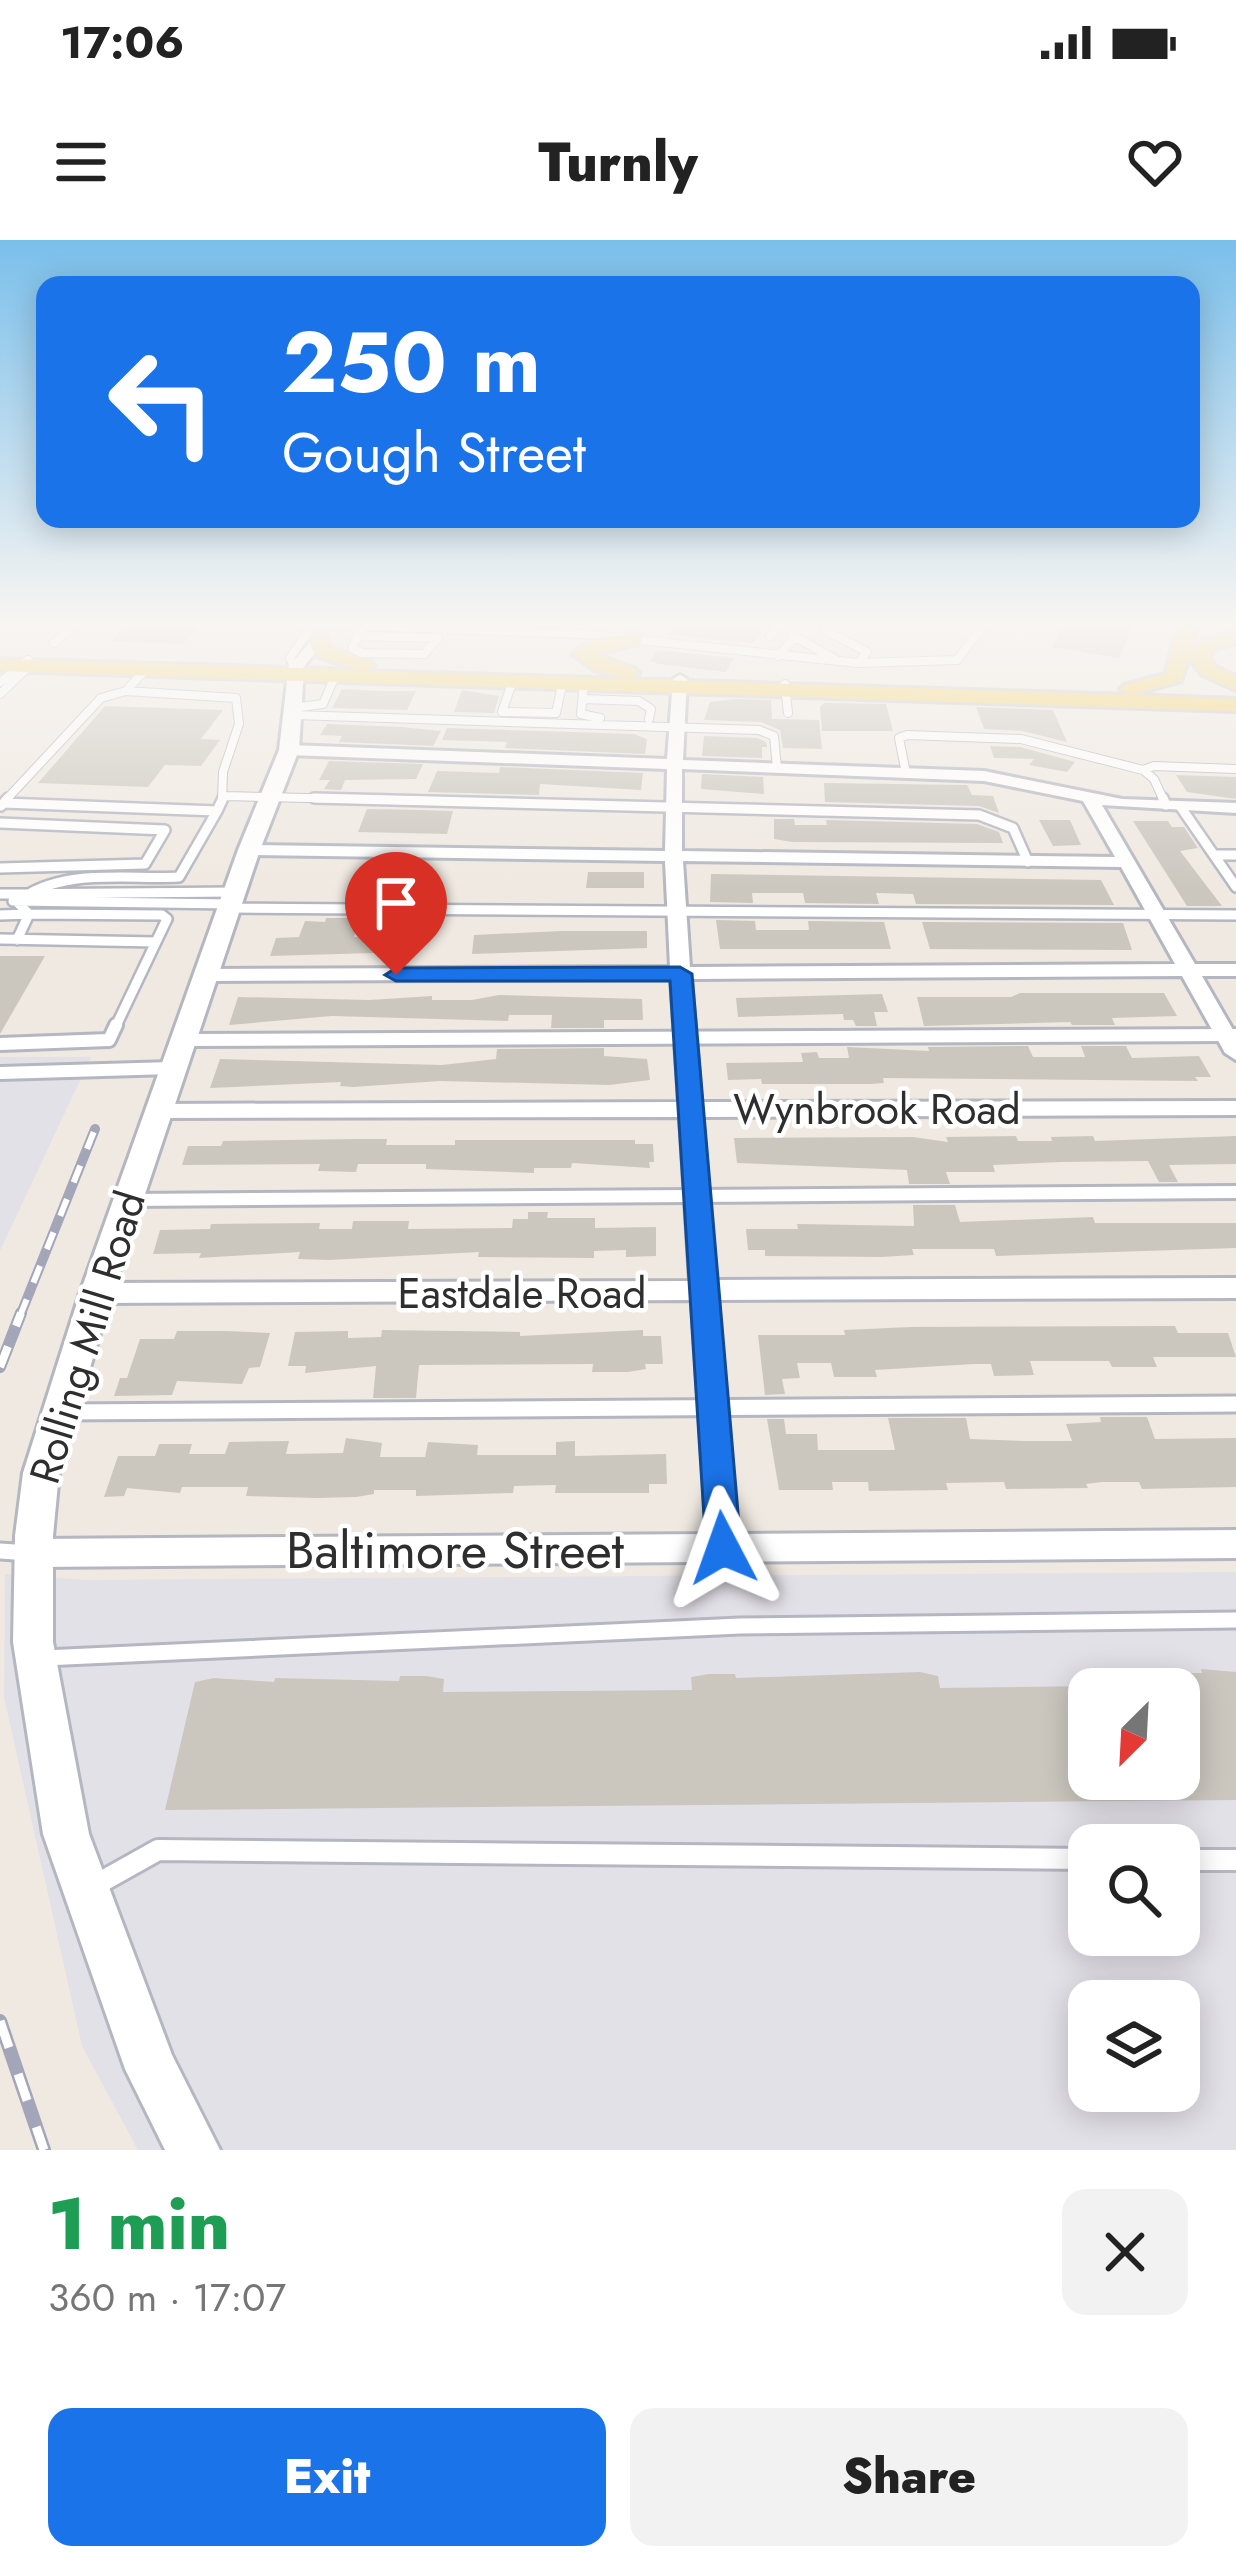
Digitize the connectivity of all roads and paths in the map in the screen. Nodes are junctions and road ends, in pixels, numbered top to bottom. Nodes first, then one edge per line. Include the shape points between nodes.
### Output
1 (89, 711) edge
2 (239, 711) edge
3 (297, 711) edge
4 (502, 711) edge
5 (557, 711) edge
6 (580, 711) edge
7 (650, 711) edge
8 (678, 711) edge
9 (294, 712) junction
10 (646, 719) junction
11 (677, 723) junction
12 (289, 750) junction
13 (674, 765) junction
14 (777, 768) junction
15 (1236, 769) edge
16 (1143, 770) junction
17 (906, 773) junction
18 (224, 796) junction
19 (271, 796) junction
20 (1090, 797) junction
21 (2, 805) edge
22 (1173, 805) junction
23 (672, 807) junction
24 (1236, 808) edge
25 (217, 811) junction
26 (0, 823) edge
27 (249, 850) junction
28 (1214, 855) junction
29 (1236, 855) edge
30 (674, 856) junction
31 (1028, 862) junction
32 (1124, 862) junction
33 (0, 868) edge
34 (1236, 886) edge
35 (0, 897) edge
36 (21, 897) junction
37 (233, 901) junction
38 (676, 912) junction
39 (29, 914) junction
40 (0, 915) edge
41 (1155, 915) junction
42 (1236, 915) edge
43 (0, 940) edge
44 (16, 940) junction
45 (156, 942) junction
46 (1187, 970) junction
47 (1236, 970) edge
48 (680, 974) junction
49 (206, 975) junction
50 (687, 1038) junction
51 (1232, 1041) edge
52 (0, 1044) edge
53 (178, 1054) junction
54 (0, 1073) edge
55 (1236, 1108) edge
56 (692, 1110) junction
57 (158, 1112) junction
58 (1236, 1192) edge
59 (698, 1194) junction
60 (127, 1200) junction
61 (1236, 1288) edge
62 (95, 1293) junction
63 (705, 1293) junction
64 (1236, 1404) edge
65 (713, 1407) junction
66 (63, 1412) junction
67 (1236, 1544) edge
68 (723, 1548) junction
69 (17, 1552) edge
70 (1236, 1620) edge
71 (35, 1659) junction
72 (1068, 1859) edge
73 (1200, 1860) edge
74 (1236, 1861) edge
75 (85, 1890) junction
76 (193, 2150) edge

1 - 21 lane
2 - 18 lane via 219,784
3 - 9 lane
4 - 5 lane
6 - 10 lane
7 - 10 lane
8 - 11 street
9 - 11 lane
9 - 12 street, Rolling Mill Road
10 - 11 lane
11 - 13 street
11 - 14 lane via 766,732 776,741
12 - 13 street
12 - 19 street, Rolling Mill Road
13 - 14 street
13 - 23 street
14 - 17 street
15 - 16 lane
16 - 17 lane via 1021,739 907,735 898,738
16 - 22 lane
17 - 20 street via 1005,778
18 - 19 lane
18 - 25 lane
19 - 23 lane
19 - 27 street, Rolling Mill Road
20 - 22 street
20 - 32 street
21 - 25 lane
22 - 24 street
22 - 28 lane
23 - 30 street
23 - 31 lane via 980,815 1012,828
25 - 36 lane via 179,877 61,882
26 - 33 lane via 165,830 145,864
27 - 30 street
27 - 37 street, Rolling Mill Road
28 - 29 lane
28 - 34 lane
30 - 31 street
30 - 38 street
31 - 32 street
32 - 41 street
35 - 36 lane
36 - 37 lane
36 - 39 lane
37 - 38 lane
37 - 49 street, Rolling Mill Road
38 - 41 lane
38 - 48 street
39 - 40 lane
39 - 44 lane
39 - 45 lane via 162,915
41 - 42 lane
41 - 46 street
43 - 44 lane
44 - 45 lane
45 - 52 lane via 109,1040
46 - 47 street
46 - 48 street
46 - 51 street
48 - 49 street
48 - 50 street
49 - 53 street, Rolling Mill Road
50 - 51 lane
50 - 53 lane
50 - 56 street
53 - 54 lane
53 - 57 street, Rolling Mill Road
55 - 56 street, Wynbrook Road
56 - 57 street, Wynbrook Road
56 - 59 street
57 - 60 street, Rolling Mill Road
58 - 59 lane
59 - 60 lane
59 - 63 street
60 - 62 street, Rolling Mill Road
61 - 63 street, Eastdale Road
62 - 63 street, Eastdale Road
62 - 66 street, Rolling Mill Road
63 - 65 street
64 - 65 lane
65 - 66 lane
65 - 68 street
66 - 69 street, Rolling Mill Road
67 - 68 street, Baltimore Street
68 - 69 street, Baltimore Street
69 - 71 street, Rolling Mill Road
70 - 71 lane via 740,1627
71 - 75 street, Rolling Mill Road via 66,1834
72 - 75 lane via 158,1850
73 - 74 lane
75 - 76 street, Rolling Mill Road via 151,2069

